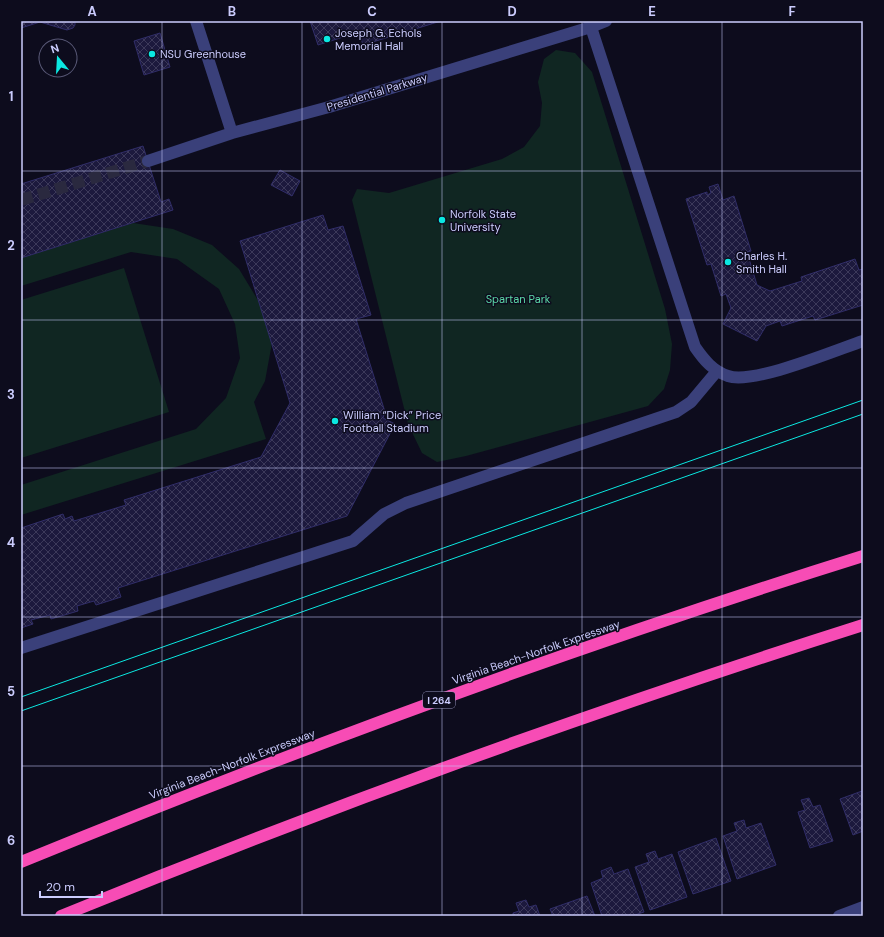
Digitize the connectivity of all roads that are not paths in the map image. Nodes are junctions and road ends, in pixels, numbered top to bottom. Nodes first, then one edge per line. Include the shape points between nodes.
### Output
1 (196, 21) edge
2 (606, 21) edge
3 (590, 24) edge
4 (232, 133) junction
5 (148, 161) tunnel mouth
6 (863, 340) edge
7 (717, 371) junction
8 (863, 556) edge
9 (863, 624) edge
10 (21, 648) edge
11 (21, 862) edge
12 (863, 907) edge
13 (61, 916) edge
14 (839, 916) edge

1 - 4 street
2 - 3 street, Presidential Parkway
3 - 4 street, Presidential Parkway via 329,107
3 - 7 street via 695,346 704,360
4 - 5 street, Presidential Parkway
6 - 7 street via 767,374 743,378 730,377
7 - 10 street via 690,402 676,412 406,503 384,514 353,542
8 - 11 highway, Virginia Beach-Norfolk Expressway / I 264 via 612,639 422,706
9 - 13 highway via 590,715 445,767
12 - 14 street

